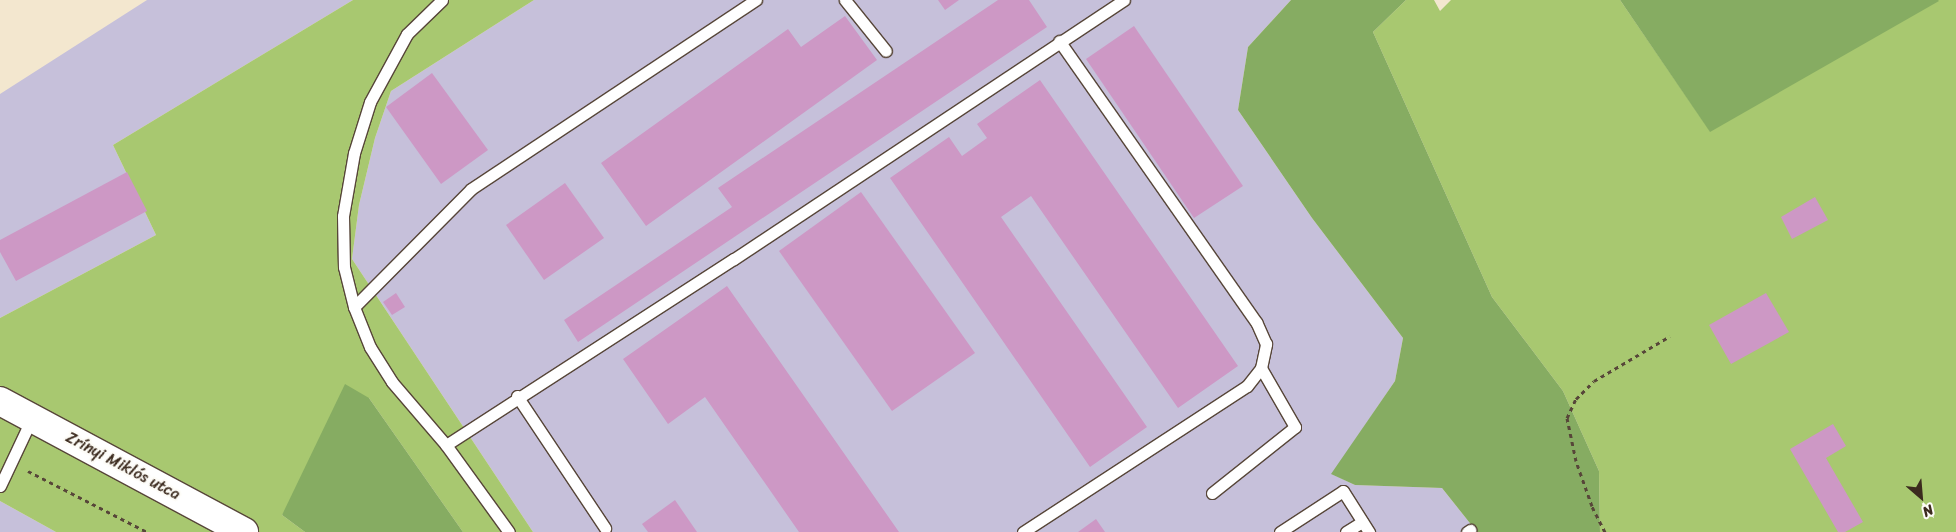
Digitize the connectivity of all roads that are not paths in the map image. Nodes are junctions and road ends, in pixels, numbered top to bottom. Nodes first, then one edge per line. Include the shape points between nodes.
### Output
1 (442, 0) edge
2 (756, 0) edge
3 (845, 0) edge
4 (1124, 0) edge
5 (1059, 41) junction
6 (886, 51) dead end
7 (354, 307) junction
8 (1261, 368) junction
9 (517, 396) junction
10 (0, 401) edge
11 (32, 418) junction
12 (446, 445) junction
13 (0, 486) edge
14 (1212, 493) dead end
15 (1362, 522) junction
16 (605, 528) dead end
17 (244, 532) edge
18 (509, 532) edge
19 (1023, 532) edge
20 (1280, 532) edge
21 (1346, 532) edge
22 (1369, 532) edge

1 - 7 lane via 407,34 385,69 370,102 354,153 343,216 344,267
2 - 7 lane via 471,189
3 - 6 lane
4 - 5 lane
5 - 8 lane via 1256,322 1266,344
5 - 9 lane via 734,259
7 - 12 lane via 370,347 392,382
8 - 14 lane via 1295,427
8 - 19 lane via 1247,386
9 - 12 lane
9 - 16 lane
10 - 11 main road, Zrínyi Miklós utca
11 - 13 lane
11 - 17 main road, Zrínyi Miklós utca
12 - 18 lane
15 - 20 lane via 1342,491
15 - 21 lane
15 - 22 lane

